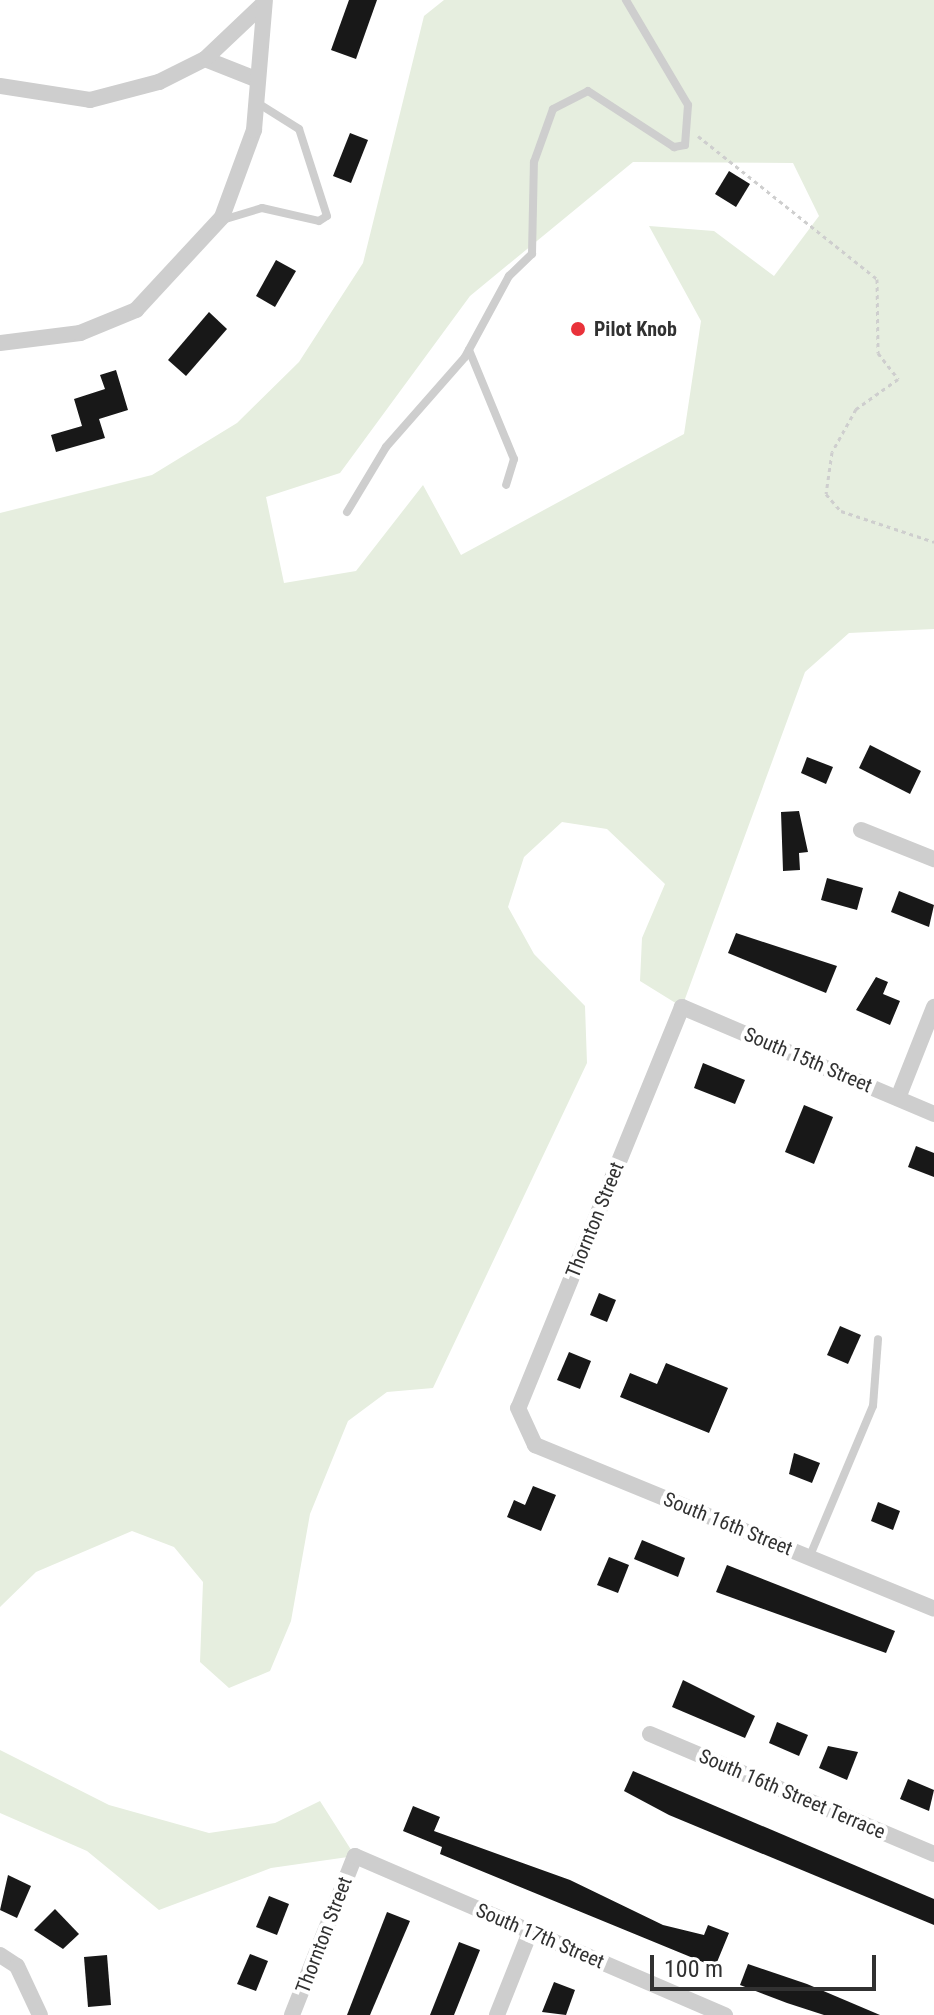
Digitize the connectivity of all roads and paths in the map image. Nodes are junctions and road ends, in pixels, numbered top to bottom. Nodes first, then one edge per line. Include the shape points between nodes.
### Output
1 (626, 0) edge
2 (265, 2) edge
3 (205, 59) junction
4 (258, 80) junction
5 (0, 86) edge
6 (256, 102) junction
7 (690, 129) junction
8 (218, 222) junction
9 (0, 343) edge
10 (469, 350) junction
11 (506, 485) dead end
12 (347, 512) dead end
13 (934, 542) edge
14 (861, 830) dead end
15 (934, 859) edge
16 (682, 1007) joint
17 (934, 1007) edge
18 (898, 1098) junction
19 (934, 1114) edge
20 (878, 1339) dead end
21 (525, 1435) joint
22 (809, 1558) junction
23 (934, 1609) edge
24 (650, 1734) dead end
25 (934, 1854) edge
26 (355, 1856) joint
27 (530, 1932) junction
28 (0, 1955) edge
29 (689, 2008) edge
30 (40, 2015) edge
31 (292, 2015) edge
32 (497, 2015) edge
33 (725, 2015) edge

1 - 7 lane via 675,78
2 - 3 street
2 - 4 street
3 - 4 street
3 - 5 street via 159,82 90,100
4 - 6 street
6 - 8 street via 244,168
6 - 8 lane via 299,129 327,216 319,221 262,208
7 - 10 lane via 685,145 674,147 588,91 553,109 534,162 532,254 509,276
7 - 13 path via 877,279 878,353 898,379 856,409 832,452 826,494 841,511
8 - 9 street via 136,310 80,333
10 - 11 lane via 514,459
10 - 12 lane via 386,447
14 - 15 street
16 - 18 street, South 15th Street
16 - 21 street, Thornton Street via 518,1408
17 - 18 street
18 - 19 street, South 15th Street
20 - 22 lane via 873,1406
21 - 22 street, South 16th Street
22 - 23 street, South 16th Street
24 - 25 street, South 16th Street Terrace
26 - 27 street, South 17th Street
26 - 31 street, Thornton Street
27 - 29 street, South 17th Street
27 - 32 street
28 - 30 street via 17,1966
29 - 33 street, South 17th Street

